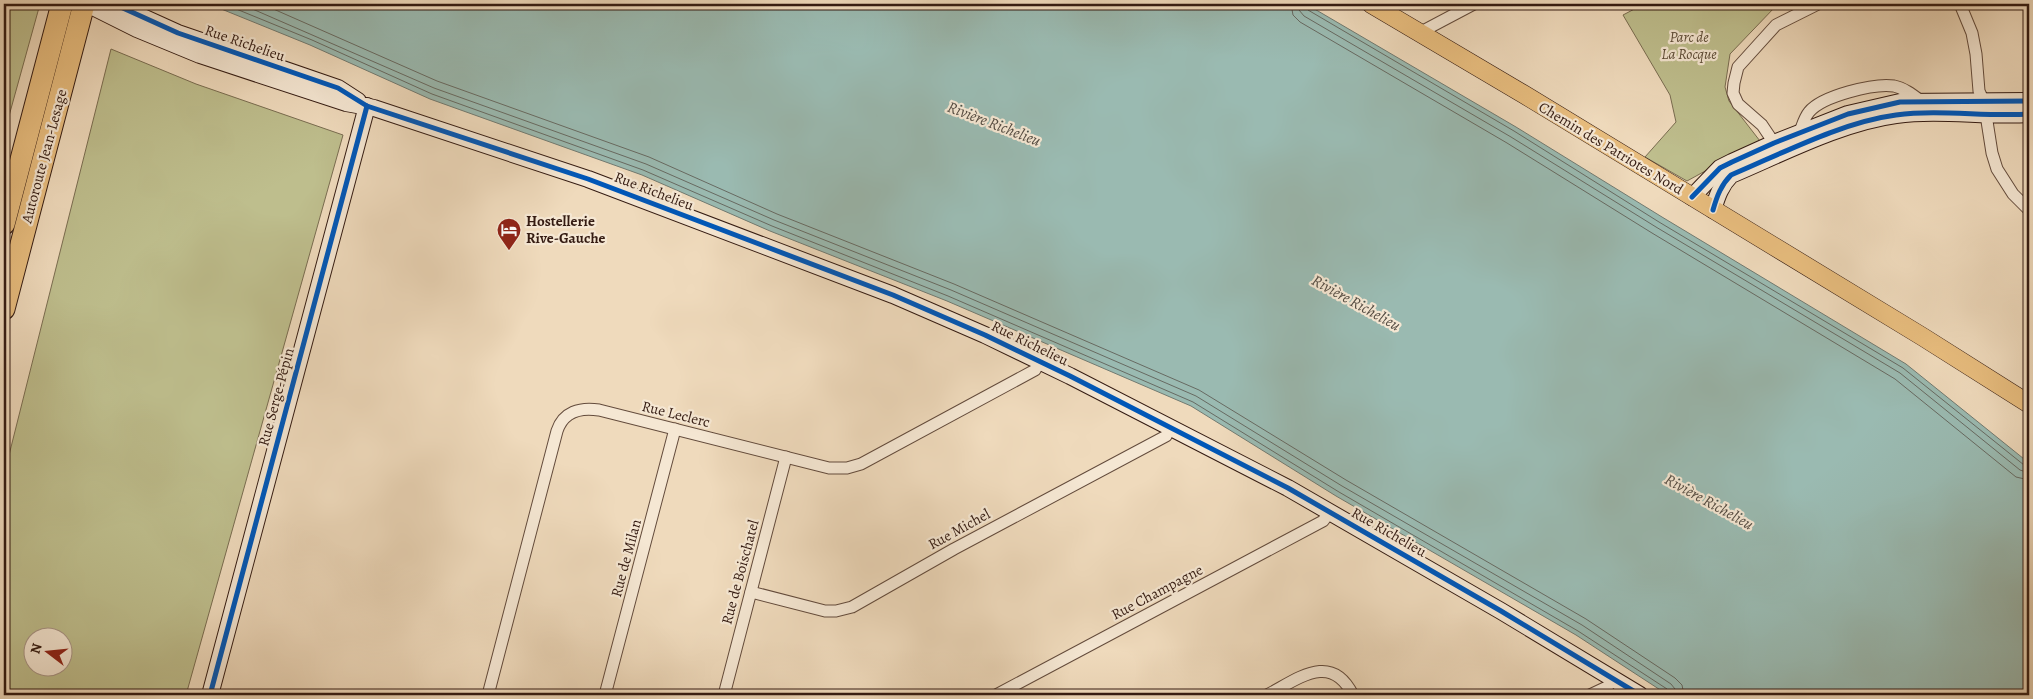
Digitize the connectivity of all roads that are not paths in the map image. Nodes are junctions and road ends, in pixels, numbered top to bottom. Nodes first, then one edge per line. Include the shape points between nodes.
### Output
1 (62, 4) edge
2 (86, 4) edge
3 (114, 4) edge
4 (1371, 4) edge
5 (1474, 4) edge
6 (1818, 4) edge
7 (1960, 4) edge
8 (1421, 32) junction
9 (2029, 101) edge
10 (367, 106) junction
11 (1985, 109) junction
12 (2029, 114) edge
13 (1777, 148) junction
14 (1692, 197) junction
15 (1713, 210) junction
16 (2029, 210) edge
17 (4, 224) edge
18 (4, 309) edge
19 (1040, 362) junction
20 (2029, 404) edge
21 (1170, 427) junction
22 (675, 429) junction
23 (786, 457) junction
24 (1330, 512) junction
25 (751, 592) junction
26 (1614, 679) junction
27 (210, 695) edge
28 (488, 695) edge
29 (605, 695) edge
30 (724, 695) edge
31 (996, 695) edge
32 (1267, 695) edge
33 (1353, 695) edge
34 (1590, 695) edge
35 (1640, 695) edge

1 - 17 highway, Autoroute Jean-Lesage
2 - 10 main road, Rue Richelieu via 200,55 348,104
2 - 18 highway, Autoroute Jean-Lesage
3 - 10 main road, Rue Richelieu via 178,33 338,88
4 - 8 main road, Chemin des Patriotes Nord
5 - 8 street
6 - 13 street via 1776,25 1738,67 1733,93 1738,104 1762,125
7 - 11 street via 1972,33 1979,91
8 - 14 main road, Chemin des Patriotes Nord
9 - 11 main road
10 - 19 main road, Rue Richelieu via 625,193 916,304
10 - 27 main road, Rue Serge-Pépin
11 - 12 main road
11 - 13 main road via 1894,115
11 - 13 main road via 1922,101 1875,106 1799,134
11 - 16 street via 1988,138 1997,169
13 - 14 main road via 1720,168
13 - 15 main road via 1731,175 1719,192
14 - 15 main road, Chemin des Patriotes Nord
15 - 20 main road, Chemin des Patriotes Nord
19 - 21 main road, Rue Richelieu
19 - 23 street, Rue Leclerc via 1035,370 856,466 834,469
21 - 24 main road, Rue Richelieu
21 - 25 street, Rue Michel via 1166,436 852,607 825,610
22 - 23 street, Rue Leclerc
22 - 28 street, Rue Leclerc via 589,409 573,412 560,423
22 - 29 street, Rue de Milan
23 - 25 street, Rue de Boischatel
24 - 26 main road, Rue Richelieu
24 - 31 street, Rue Champagne via 1323,521
25 - 30 street, Rue de Boischatel
26 - 34 street
26 - 35 main road, Rue Richelieu
32 - 33 street via 1311,672 1324,671 1343,679

